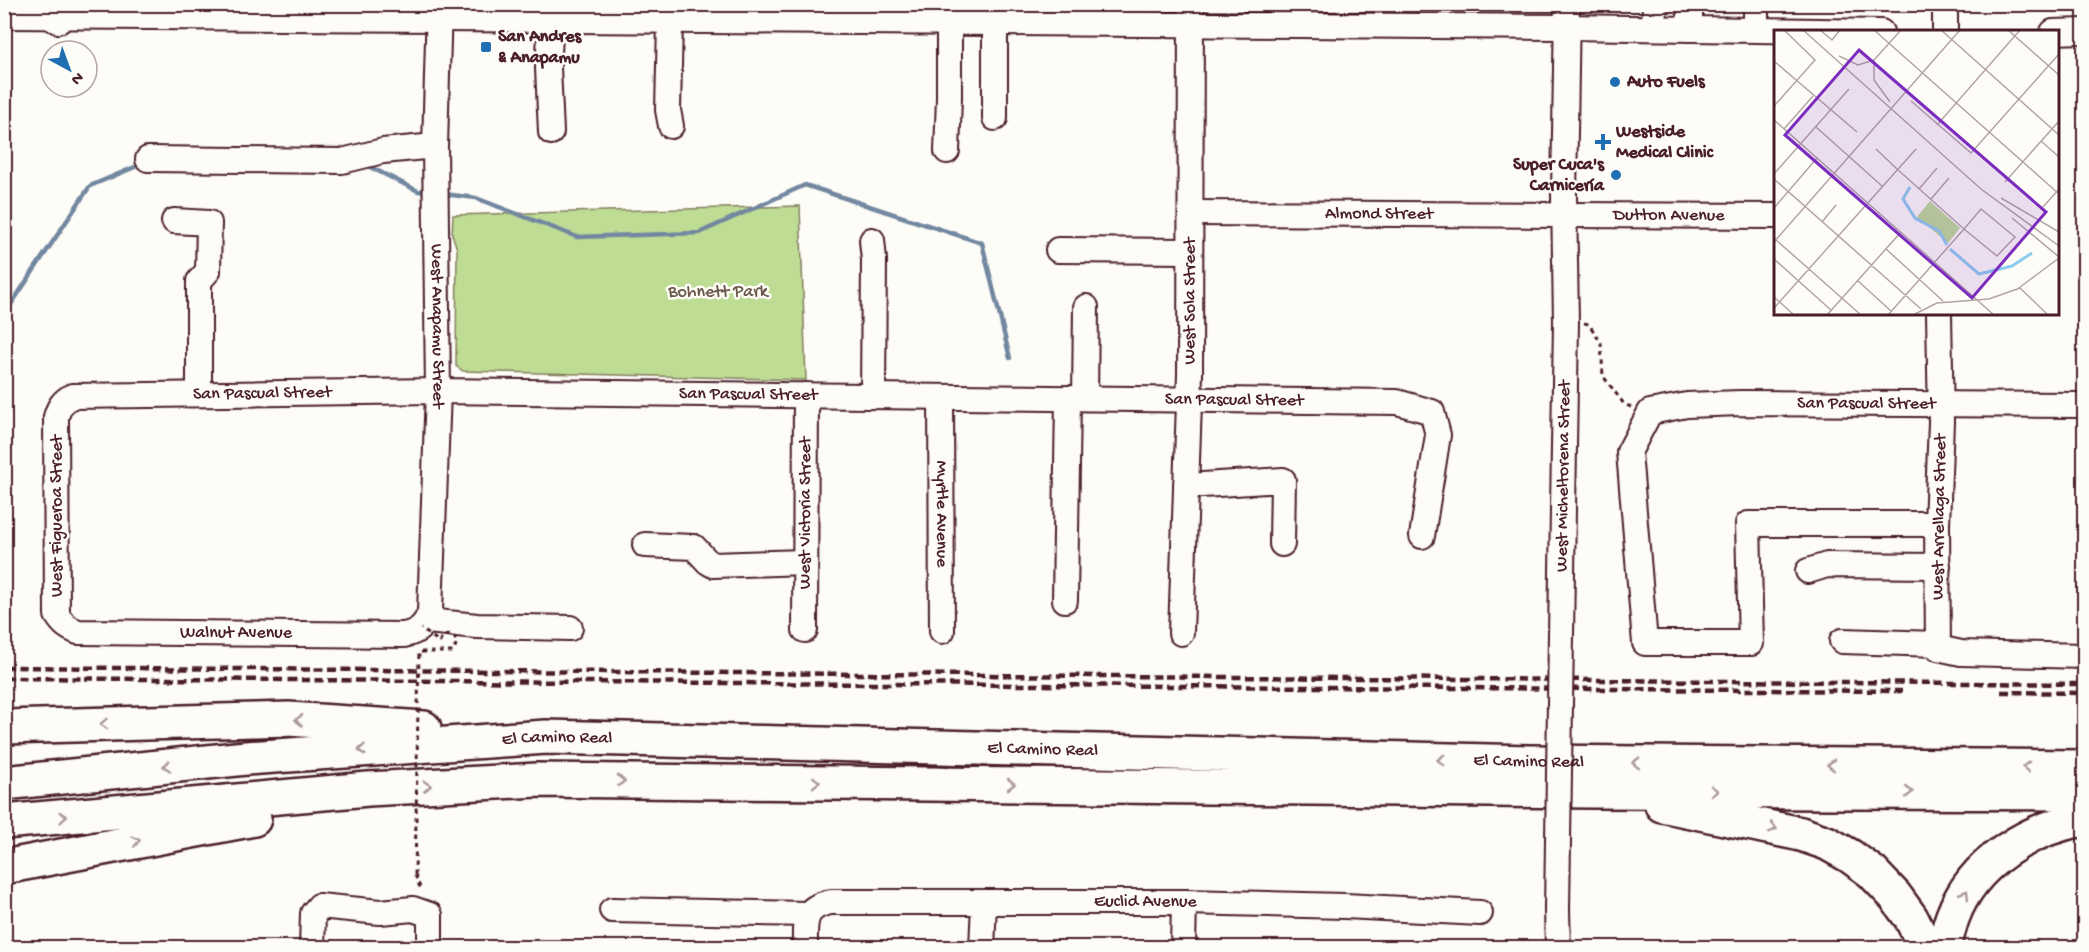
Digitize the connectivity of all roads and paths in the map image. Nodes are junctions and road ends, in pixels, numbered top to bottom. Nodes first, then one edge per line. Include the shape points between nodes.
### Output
1 (1654, 4) edge
2 (1690, 4) edge
3 (1756, 4) edge
4 (1945, 4) edge
5 (47, 11) edge
6 (439, 12) edge
7 (815, 13) edge
8 (1191, 15) edge
9 (4, 16) edge
10 (1567, 16) edge
11 (551, 21) junction
12 (666, 22) junction
13 (949, 23) junction
14 (995, 24) junction
15 (1654, 28) junction
16 (1690, 29) junction
17 (1756, 30) junction
18 (1774, 30) edge
19 (1945, 30) edge
20 (2085, 31) edge
21 (2059, 32) edge
22 (665, 118) dead end
23 (995, 118) dead end
24 (551, 132) dead end
25 (947, 151) dead end
26 (436, 154) junction
27 (148, 159) dead end
28 (1191, 213) junction
29 (1565, 216) junction
30 (1774, 216) edge
31 (174, 221) dead end
32 (872, 240) dead end
33 (1059, 250) dead end
34 (1190, 251) junction
35 (1086, 307) dead end
36 (1939, 315) edge
37 (1566, 322) junction
38 (438, 391) junction
39 (199, 394) junction
40 (806, 395) junction
41 (873, 396) junction
42 (941, 397) junction
43 (1076, 398) junction
44 (1189, 399) junction
45 (64, 400) joint
46 (1941, 405) junction
47 (2085, 405) edge
48 (1650, 412) junction
49 (1186, 486) junction
50 (1937, 529) junction
51 (1422, 537) dead end
52 (1802, 540) dead end
53 (1282, 544) dead end
54 (645, 545) dead end
55 (805, 562) junction
56 (1938, 566) junction
57 (1808, 571) dead end
58 (1065, 600) dead end
59 (417, 628) junction
60 (570, 628) dead end
61 (69, 629) joint
62 (805, 630) dead end
63 (942, 631) dead end
64 (1181, 633) dead end
65 (1842, 641) dead end
66 (1938, 646) junction
67 (2085, 656) edge
68 (4, 726) edge
69 (546, 737) junction
70 (2085, 767) edge
71 (4, 783) edge
72 (368, 789) junction
73 (1593, 791) junction
74 (2085, 793) edge
75 (2085, 819) edge
76 (4, 822) edge
77 (4, 867) edge
78 (415, 875) dead end
79 (1184, 902) junction
80 (984, 903) junction
81 (612, 910) dead end
82 (810, 911) junction
83 (1480, 913) dead end
84 (312, 948) edge
85 (430, 948) edge
86 (805, 948) edge
87 (982, 948) edge
88 (1183, 948) edge
89 (1558, 948) edge
90 (1926, 948) edge
91 (1944, 948) edge

1 - 15 street
2 - 16 street
3 - 17 street
4 - 19 street
5 - 6 street
5 - 9 street
6 - 11 street
6 - 26 street, West Anapamu Street
7 - 12 street
7 - 13 street
8 - 10 street
8 - 14 street
8 - 28 street, West Sola Street
10 - 15 street
10 - 29 street, West Micheltorena Street
11 - 12 street
11 - 24 street
12 - 22 street
13 - 14 street
13 - 25 street
14 - 23 street
15 - 16 street
16 - 17 street
17 - 18 street
20 - 21 street
26 - 27 street via 383,151 342,161
26 - 38 street, West Anapamu Street
28 - 29 street, Almond Street
28 - 34 street, West Sola Street
29 - 30 street, Dutton Avenue
29 - 37 street, West Micheltorena Street
31 - 39 street via 209,223 208,271 199,280
32 - 41 street
33 - 34 street
34 - 44 street, West Sola Street
35 - 43 street
36 - 46 street, West Arrellaga Street
37 - 48 path via 1589,324 1601,343 1603,376 1624,404
37 - 89 street, West Micheltorena Street, bridge
38 - 39 street, San Pascual Street
38 - 40 street, San Pascual Street
38 - 59 street, West Anapamu Street via 430,612
39 - 45 street, San Pascual Street via 72,396
40 - 41 street, San Pascual Street
40 - 55 street, West Victoria Street
41 - 42 street, San Pascual Street
42 - 43 street, San Pascual Street
42 - 63 street, Myrtle Avenue
43 - 44 street, San Pascual Street
43 - 58 street
44 - 49 street, West Sola Street
44 - 51 street, San Pascual Street via 1397,402 1432,412 1438,435
45 - 61 street, West Figueroa Street via 56,417 57,615
46 - 47 street, San Pascual Street
46 - 48 street, San Pascual Street via 1740,403 1687,405
46 - 50 street, West Arrellaga Street
48 - 50 street via 1629,452 1645,643 1751,643 1748,524
49 - 53 street via 1283,480
49 - 64 street, West Sola Street
50 - 52 street via 1838,534
50 - 56 street, West Arrellaga Street
54 - 55 street via 694,547 713,565
55 - 62 street, West Victoria Street
56 - 57 street via 1827,565
56 - 66 street, West Arrellaga Street
59 - 60 street, Walnut Avenue
59 - 61 street, Walnut Avenue via 78,632
59 - 78 path, bridge via 440,642 449,634 457,642 453,652 419,652
65 - 66 street
66 - 67 street via 1961,653
69 -> 68 highway via 288,719
70 -> 69 highway, El Camino Real via 1530,762
69 -> 71 highway, El Camino Real via 246,758
72 -> 73 highway, El Camino Real via 548,780
76 -> 72 highway, El Camino Real
77 -> 72 highway via 164,835 303,813
73 -> 74 highway, El Camino Real
73 -> 90 highway via 1802,834 1827,843 1872,872 1895,896
91 -> 75 highway via 1953,916 1989,864 2031,836
79 - 80 street, Euclid Avenue
79 - 83 street, Euclid Avenue
79 - 88 street
80 - 82 street, Euclid Avenue via 831,902
80 - 87 street
81 - 82 street, Euclid Avenue
82 - 86 street
84 - 85 street via 313,913 319,906 380,912 412,909 430,915

